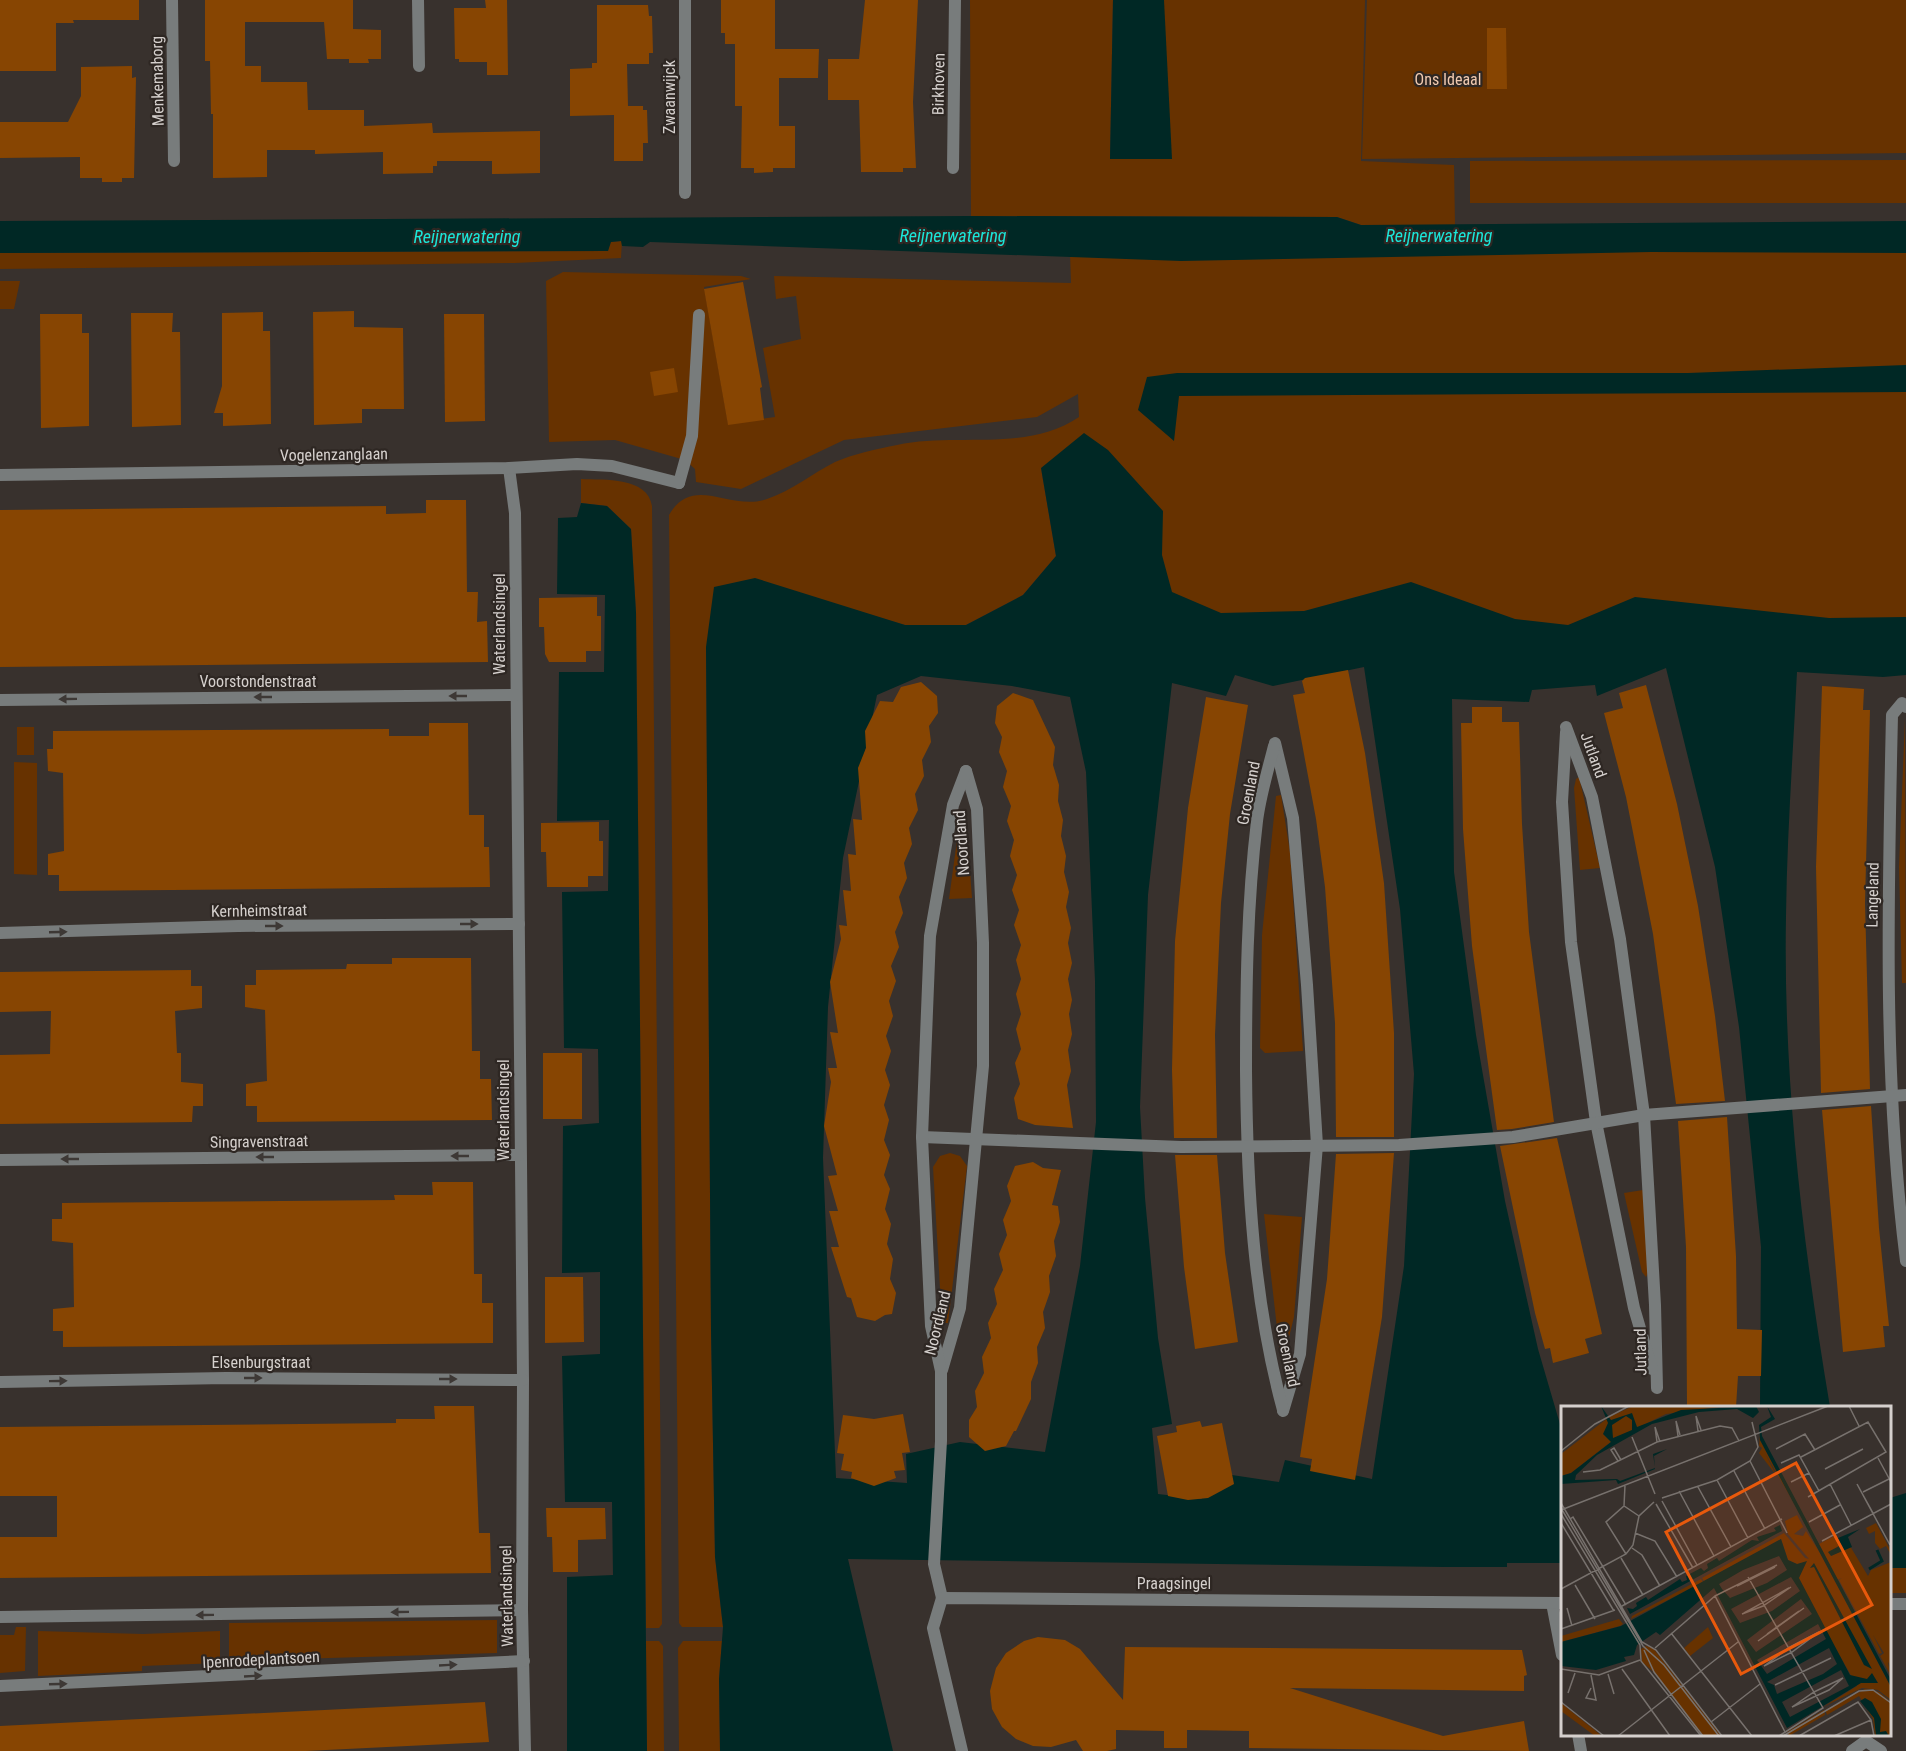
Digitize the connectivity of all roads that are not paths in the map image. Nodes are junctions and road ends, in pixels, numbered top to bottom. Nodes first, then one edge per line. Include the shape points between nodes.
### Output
1 (172, 0) edge
2 (418, 0) edge
3 (685, 0) edge
4 (955, 0) edge
5 (419, 66) dead end
6 (174, 161) dead end
7 (953, 168) dead end
8 (685, 193) dead end
9 (699, 315) dead end
10 (509, 468) junction
11 (0, 475) edge
12 (516, 695) junction
13 (0, 700) edge
14 (1906, 707) edge
15 (519, 924) junction
16 (0, 933) edge
17 (1891, 1095) junction
18 (1906, 1095) edge
19 (1644, 1115) junction
20 (1596, 1122) junction
21 (922, 1137) junction
22 (977, 1139) junction
23 (1317, 1145) junction
24 (1247, 1146) junction
25 (519, 1155) junction
26 (0, 1160) edge
27 (1906, 1261) edge
28 (941, 1371) junction
29 (523, 1380) junction
30 (0, 1382) edge
31 (942, 1598) junction
32 (1557, 1603) edge
33 (522, 1610) junction
34 (0, 1617) edge
35 (1561, 1638) edge
36 (524, 1661) junction
37 (0, 1686) edge
38 (1578, 1736) edge
39 (525, 1751) edge
40 (962, 1751) edge
41 (1581, 1751) edge
42 (1852, 1751) edge
43 (1881, 1751) edge

1 - 6 street, Menkemaborg
2 - 5 street
3 - 8 street, Zwaanwijck
4 - 7 street, Birkhoven
9 - 10 street, Vogelenzanglaan via 692,436 673,481 612,466
10 - 11 street, Vogelenzanglaan
10 - 12 street, Waterlandsingel via 515,513
12 -> 13 street, Voorstondenstraat
12 - 15 street, Waterlandsingel
14 - 17 street, Langeland via 1902,704 1893,715 1887,929
16 -> 15 street, Kernheimstraat
15 - 25 street, Waterlandsingel
17 - 18 street
17 - 19 street
17 - 27 street, Langeland
19 - 20 street
19 - 20 street, Jutland via 1657,1388 1634,1308
19 - 20 street, Jutland via 1620,939 1594,808 1566,727 1562,802 1570,931
20 - 23 street via 1513,1137 1399,1145
21 - 22 street
21 - 22 street, Noordland via 930,936 953,805 966,771 977,808 983,943 983,1066
21 - 28 street, Noordland via 931,1326
22 - 24 street
22 - 28 street, Noordland via 960,1308
23 - 24 street
23 - 24 street, Groenland via 1300,1354 1283,1411 1268,1356 1251,1224
23 - 24 street, Groenland via 1293,818 1275,743 1256,831 1246,987
25 -> 26 street, Singravenstraat
25 - 29 street, Waterlandsingel
28 - 31 street, Noordland via 934,1564
30 -> 29 street, Elsenburgstraat via 226,1378
29 - 33 street, Waterlandsingel
31 - 32 street, Praagsingel
31 - 40 street via 933,1628
32 - 35 street
33 -> 34 street
33 - 36 street, Waterlandsingel
37 -> 36 street, Ipenrodeplantsoen
36 - 39 street, Waterlandsingel
38 - 41 street
42 - 43 street via 1866,1741

